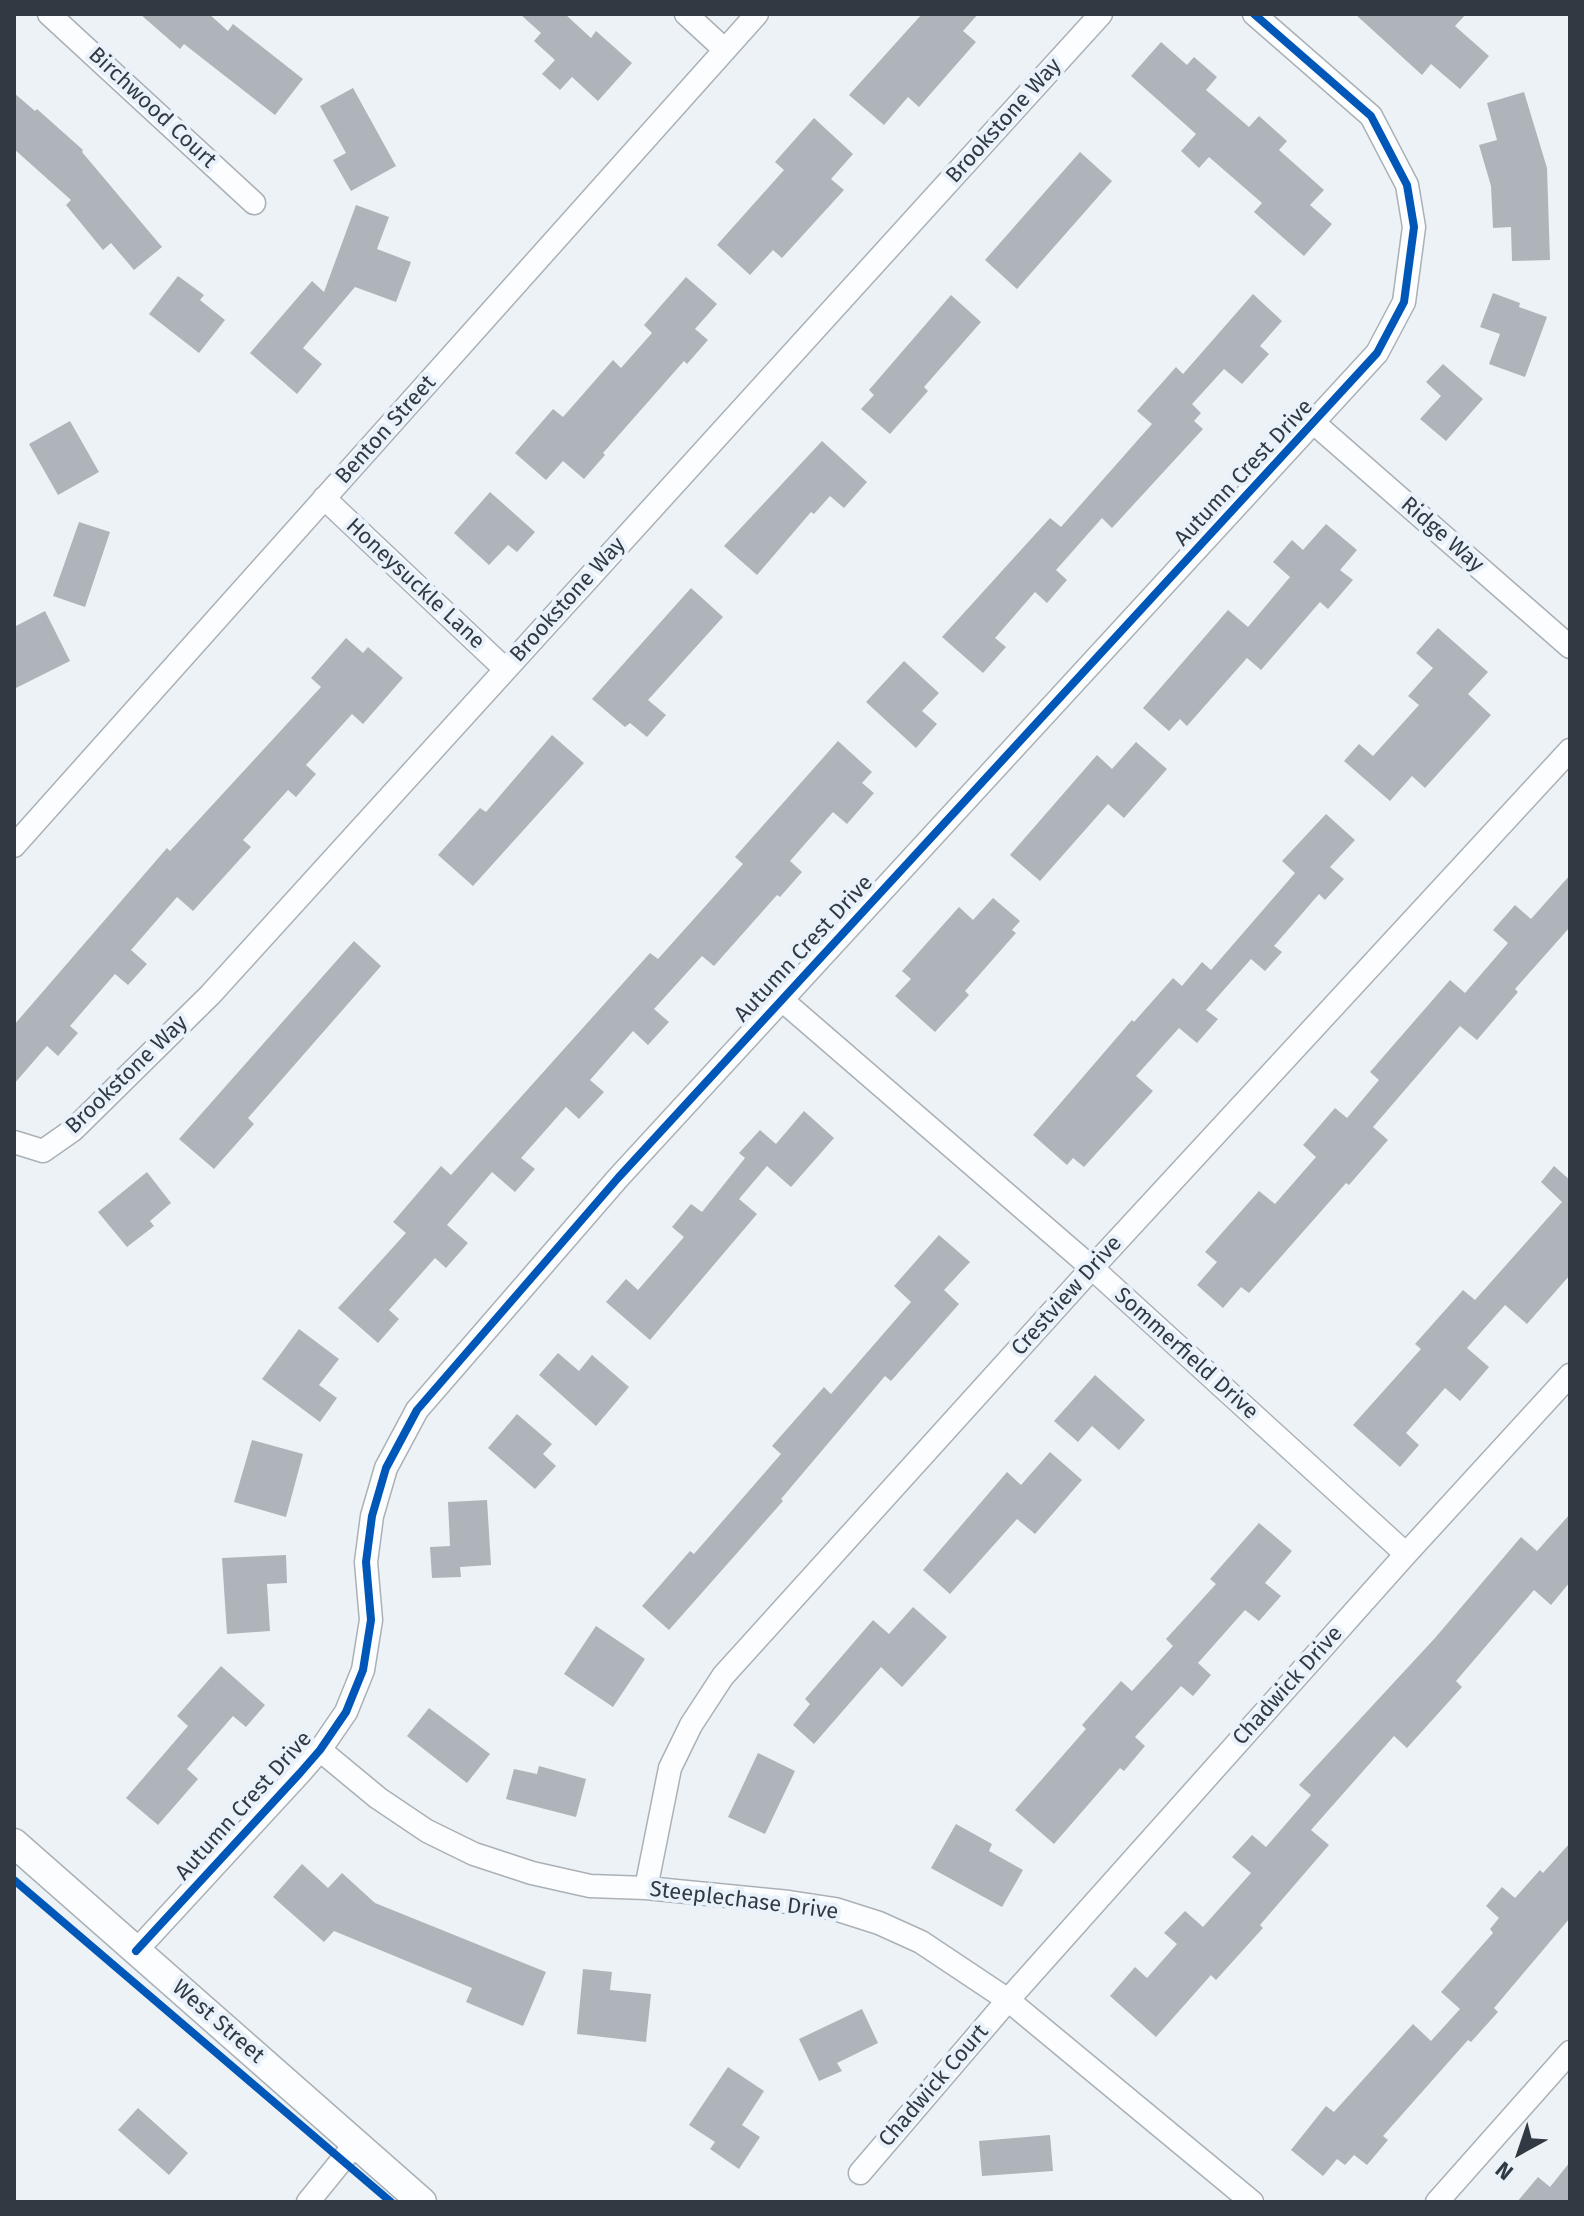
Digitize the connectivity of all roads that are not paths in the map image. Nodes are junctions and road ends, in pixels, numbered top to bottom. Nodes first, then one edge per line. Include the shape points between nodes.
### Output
1 (49, 14) edge
2 (686, 14) edge
3 (757, 14) edge
4 (1101, 14) edge
5 (1254, 14) edge
6 (725, 50) junction
7 (254, 203) dead end
8 (1314, 423) junction
9 (324, 498) junction
10 (1570, 647) edge
11 (505, 669) junction
12 (1570, 750) edge
13 (14, 846) edge
14 (782, 1000) junction
15 (14, 1142) edge
16 (1092, 1268) junction
17 (1570, 1375) edge
18 (1406, 1554) junction
19 (320, 1750) junction
20 (14, 1843) edge
21 (646, 1888) junction
22 (136, 1951) junction
23 (1008, 2000) junction
24 (1570, 2052) edge
25 (356, 2143) junction
26 (860, 2173) dead end
27 (308, 2202) edge
28 (422, 2202) edge
29 (1252, 2202) edge
30 (1437, 2202) edge

1 - 7 street, Birchwood Court
2 - 6 street
3 - 6 street, Benton Street
4 - 11 street, Brookstone Way
5 - 8 street, Autumn Crest Drive via 1371,116 1407,185 1414,227 1404,302 1377,353
6 - 9 street, Benton Street
8 - 10 street, Ridge Way
8 - 14 street, Autumn Crest Drive
9 - 11 street, Honeysuckle Lane
9 - 13 street, Benton Street
11 - 15 street, Brookstone Way via 210,995 73,1130 43,1151
12 - 16 street, Crestview Drive
14 - 16 street, Sommerfield Drive
14 - 19 street, Autumn Crest Drive via 618,1178 417,1410 386,1468 372,1516 366,1562 371,1620 363,1670 346,1712
16 - 18 street, Sommerfield Drive
16 - 21 street, Crestview Drive via 723,1676 670,1768
17 - 18 street, Chadwick Drive
18 - 23 street, Chadwick Drive
19 - 21 street, Steeplechase Drive via 378,1798 474,1854 590,1886
19 - 22 street, Autumn Crest Drive
20 - 22 street, West Street
21 - 23 street, Steeplechase Drive via 835,1909 921,1942
22 - 25 street, West Street
23 - 26 street, Chadwick Court
23 - 29 street, Steeplechase Drive
24 - 30 street
25 - 27 street
25 - 28 street, West Street

